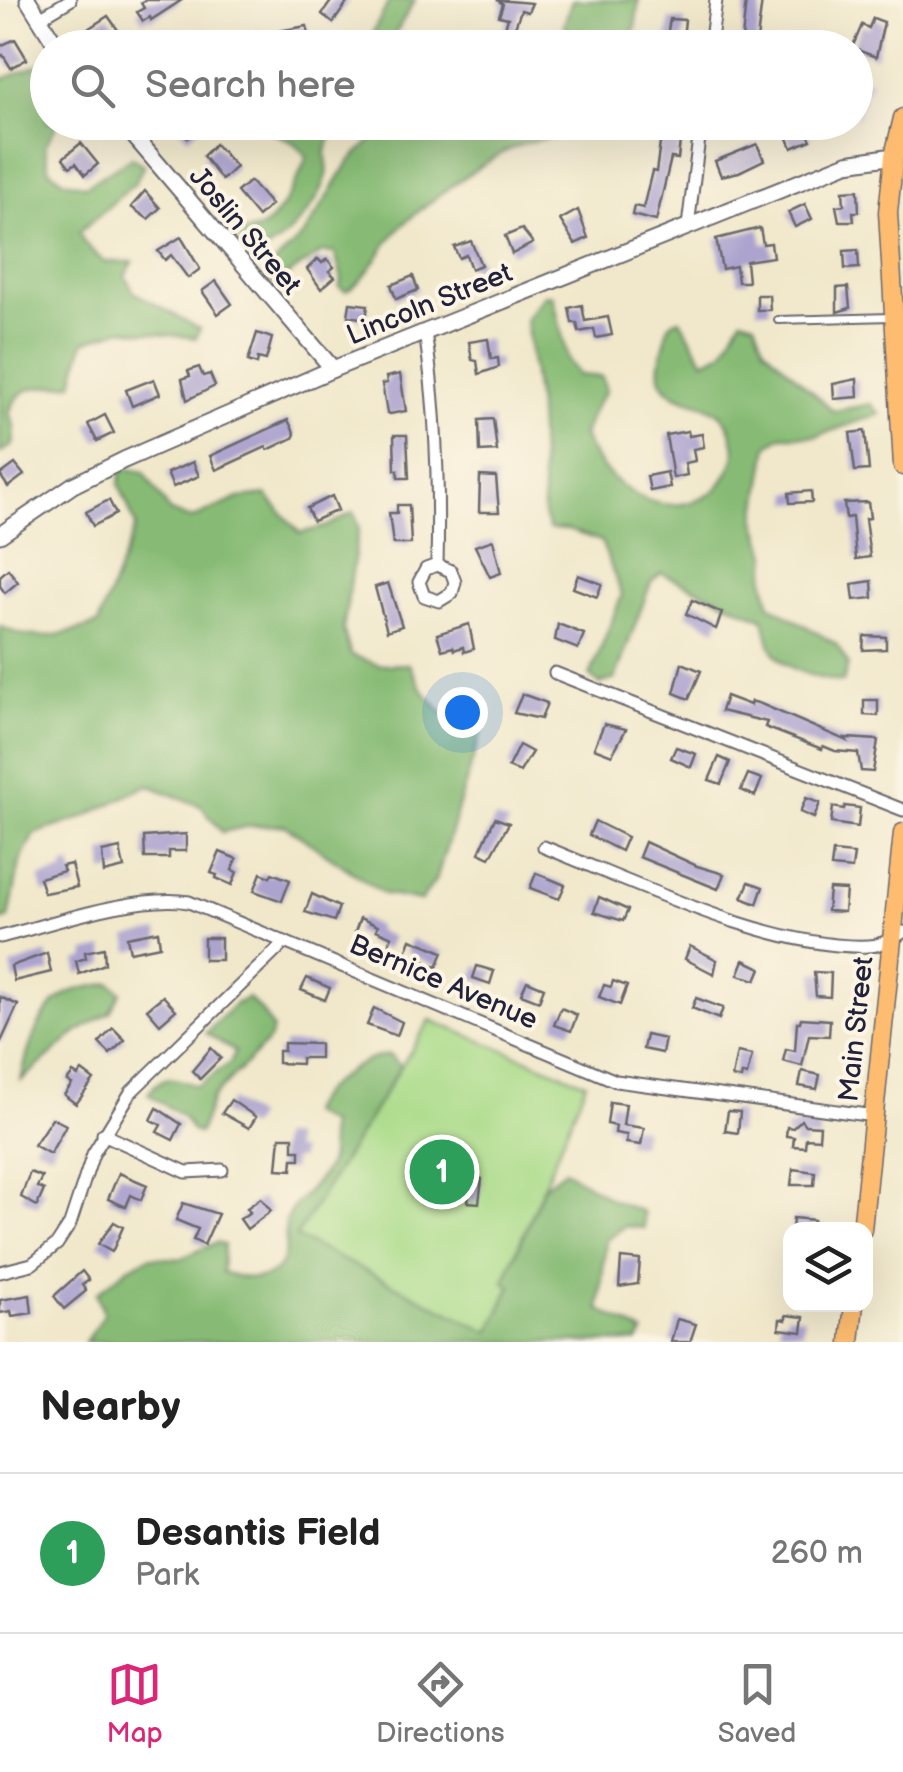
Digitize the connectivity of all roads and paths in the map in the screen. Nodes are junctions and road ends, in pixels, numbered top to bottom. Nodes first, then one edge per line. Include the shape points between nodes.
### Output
1 (28, 0) edge
2 (70, 0) edge
3 (716, 0) edge
4 (38, 19) junction
5 (46, 30) edge
6 (712, 30) edge
7 (903, 118) edge
8 (137, 140) edge
9 (699, 140) edge
10 (894, 156) junction
11 (688, 226) junction
12 (893, 316) junction
13 (778, 320) dead end
14 (426, 332) junction
15 (333, 370) junction
16 (903, 466) edge
17 (0, 535) edge
18 (436, 565) dead end
19 (555, 673) dead end
20 (903, 810) edge
21 (903, 833) edge
22 (544, 847) dead end
23 (0, 936) edge
24 (898, 936) edge
25 (285, 942) junction
26 (874, 1116) junction
27 (104, 1134) junction
28 (222, 1170) dead end
29 (863, 1222) edge
30 (0, 1272) edge
31 (853, 1312) edge
32 (850, 1342) edge

1 - 4 street
2 - 4 street
3 - 6 street
4 - 5 street
7 - 10 main road
8 - 15 street, Joslin Street
9 - 11 street
10 - 11 street, Lincoln Street via 855,160
10 - 12 main road
11 - 14 street, Lincoln Street
12 - 13 lane
12 - 16 main road
14 - 15 street, Lincoln Street
14 - 18 street via 438,437
15 - 17 street, Lincoln Street via 90,476
19 - 20 street
21 - 24 main road, Main Street
22 - 24 street via 765,930 871,947
23 - 25 street, Bernice Avenue via 172,900
24 - 26 main road, Main Street
25 - 26 street, Bernice Avenue via 616,1081
25 - 27 street via 137,1085
26 - 29 main road, Main Street
27 - 28 street via 186,1172
27 - 30 street via 62,1238 32,1264
31 - 32 main road

